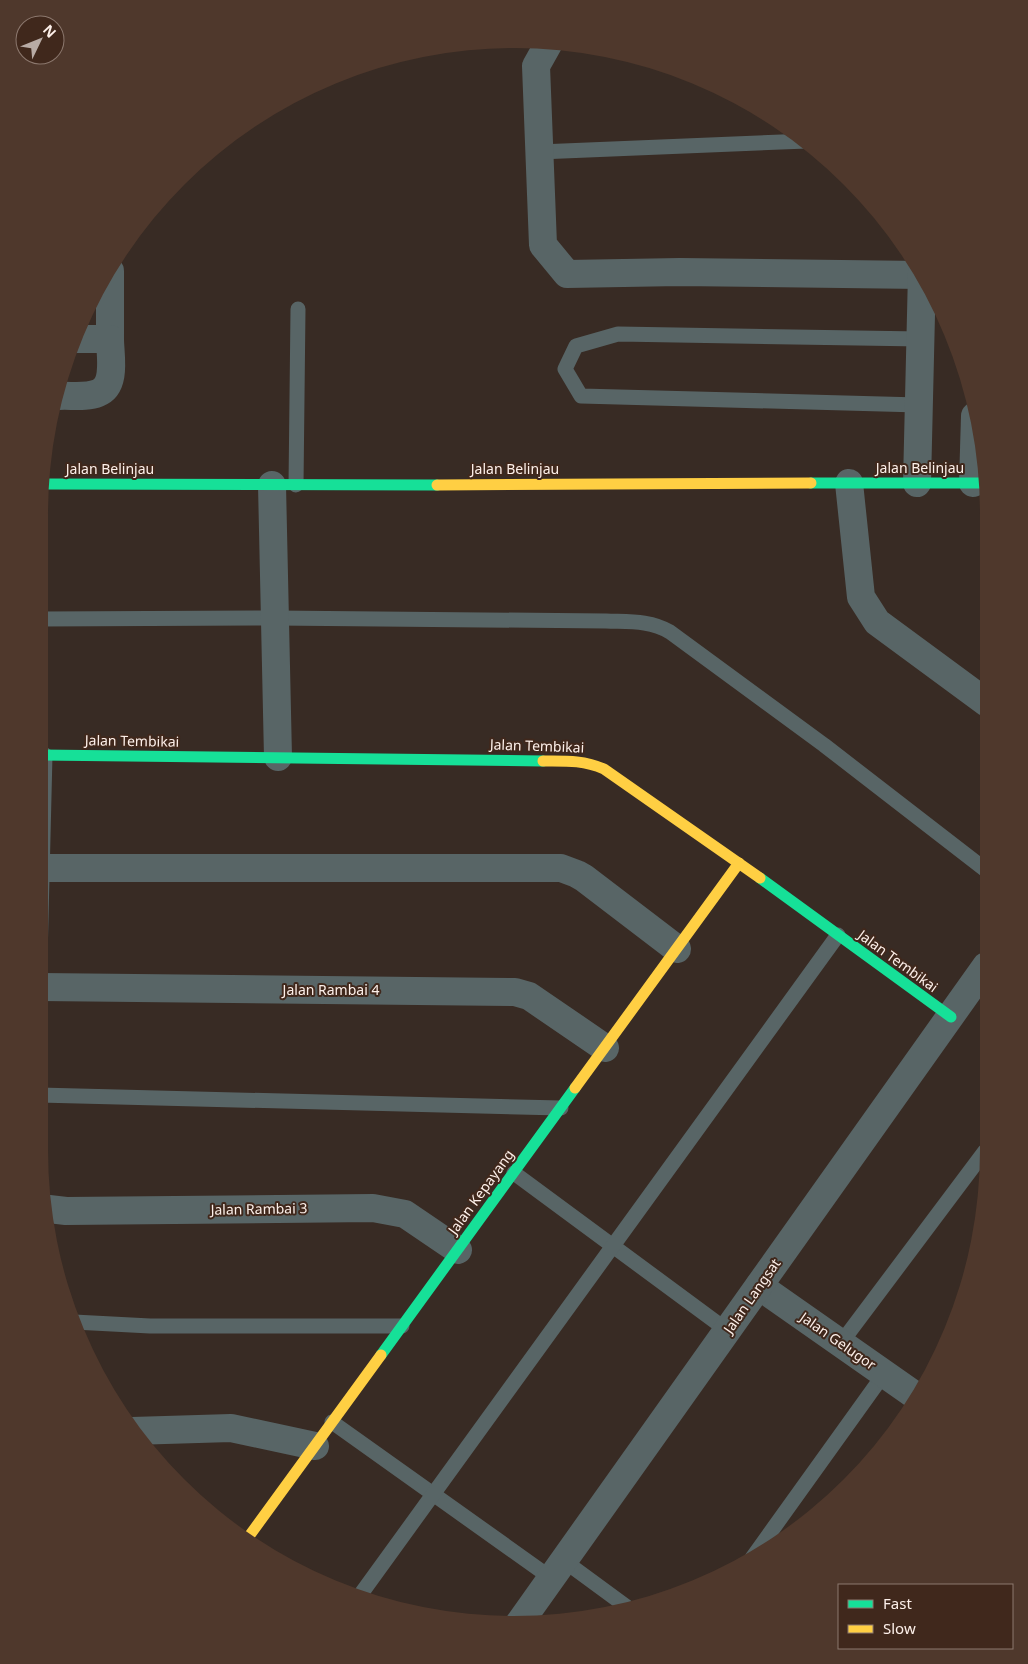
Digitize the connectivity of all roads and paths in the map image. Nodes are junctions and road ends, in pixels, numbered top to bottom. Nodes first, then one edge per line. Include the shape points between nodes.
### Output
1 (546, 48) edge
2 (795, 142) edge
3 (539, 152) junction
4 (913, 273) edge
5 (110, 281) edge
6 (922, 288) edge
7 (298, 309) dead end
8 (81, 339) edge
9 (110, 339) junction
10 (921, 339) junction
11 (62, 396) edge
12 (919, 405) junction
13 (849, 483) junction
14 (917, 483) junction
15 (980, 483) edge
16 (48, 484) edge
17 (284, 485) junction
18 (276, 618) junction
19 (48, 619) edge
20 (980, 697) edge
21 (48, 755) edge
22 (278, 758) junction
23 (739, 863) junction
24 (980, 866) edge
25 (48, 868) edge
26 (838, 935) junction
27 (677, 949) junction
28 (980, 975) edge
29 (48, 987) edge
30 (951, 1017) junction
31 (605, 1048) junction
32 (48, 1095) edge
33 (561, 1108) junction
34 (980, 1159) edge
35 (514, 1173) junction
36 (51, 1209) edge
37 (613, 1245) junction
38 (458, 1250) junction
39 (760, 1286) junction
40 (80, 1322) edge
41 (402, 1326) junction
42 (728, 1331) junction
43 (842, 1343) junction
44 (884, 1374) junction
45 (912, 1393) edge
46 (332, 1422) junction
47 (142, 1431) edge
48 (315, 1446) junction
49 (433, 1494) junction
50 (250, 1535) edge
51 (761, 1545) edge
52 (557, 1569) junction
53 (363, 1592) edge
54 (622, 1604) edge
55 (524, 1616) edge

1 - 3 street via 536,66
2 - 3 lane
3 - 4 street via 543,244 567,274
5 - 9 street
6 - 10 street
7 - 17 lane
8 - 9 street
9 - 11 street via 110,375 104,389 90,395
10 - 12 street
10 - 12 lane via 618,334 576,346 565,369 581,396
12 - 14 street
13 - 14 street, Jalan Belinjau
13 - 17 street, Jalan Belinjau
13 - 20 street via 861,597 877,622
14 - 15 street, Jalan Belinjau
16 - 17 street, Jalan Belinjau
17 - 18 street
18 - 19 lane
18 - 22 street
18 - 24 lane via 642,622 657,625 824,745
21 - 22 street, Jalan Tembikai
22 - 23 street, Jalan Tembikai via 590,763 604,769
23 - 26 street, Jalan Tembikai
23 - 27 street, Jalan Kepayang
25 - 27 street via 561,868 584,878
26 - 30 street, Jalan Tembikai
26 - 37 lane
27 - 31 street, Jalan Kepayang
28 - 30 street, Jalan Langsat
29 - 31 street, Jalan Rambai 4 via 515,992 529,996
30 - 39 street, Jalan Langsat
31 - 33 street, Jalan Kepayang
32 - 33 lane
33 - 35 street, Jalan Kepayang
34 - 43 lane
35 - 37 lane
35 - 38 street, Jalan Kepayang
36 - 38 street, Jalan Rambai 3 via 373,1208 405,1214
37 - 42 lane
37 - 49 lane
38 - 41 street, Jalan Kepayang
39 - 42 street, Jalan Langsat
39 - 43 street, Jalan Gelugor
40 - 41 lane via 150,1326
41 - 46 street, Jalan Kepayang
42 - 52 street, Jalan Langsat
43 - 44 street, Jalan Gelugor
44 - 45 street, Jalan Gelugor
44 - 51 lane
46 - 48 street, Jalan Kepayang
46 - 49 lane
47 - 48 street via 231,1428
48 - 50 street, Jalan Kepayang
49 - 52 lane
49 - 53 lane
52 - 54 lane
52 - 55 street, Jalan Langsat

